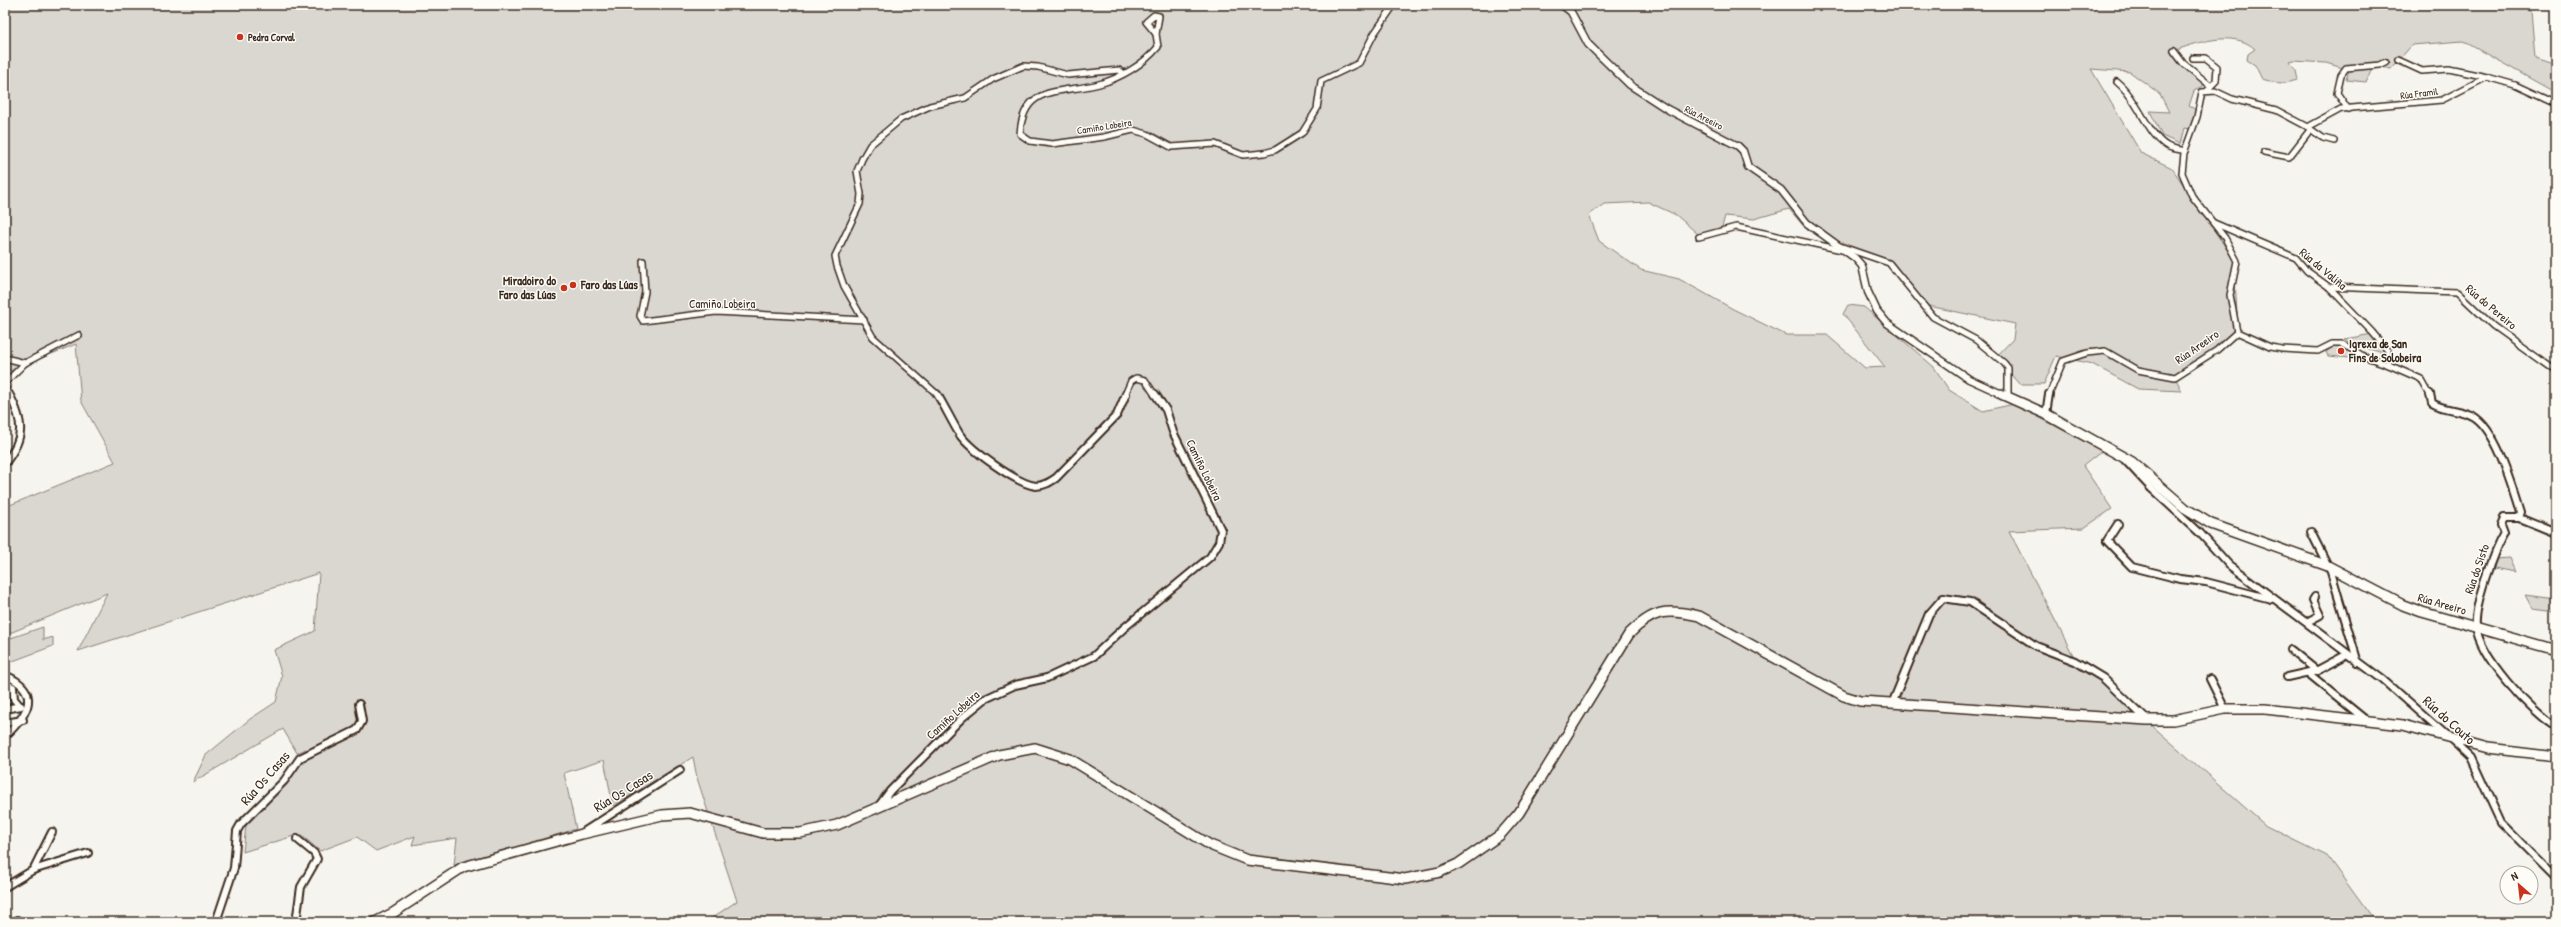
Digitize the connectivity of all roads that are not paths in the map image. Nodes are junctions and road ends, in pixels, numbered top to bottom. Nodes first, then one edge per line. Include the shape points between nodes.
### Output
1 (1394, 5) edge
2 (1562, 5) edge
3 (1156, 34) dead end
4 (2174, 50) dead end
5 (2193, 58) dead end
6 (2398, 60) dead end
7 (2386, 62) dead end
8 (1123, 72) junction
9 (2487, 77) junction
10 (2117, 82) dead end
11 (2210, 88) junction
12 (2556, 104) edge
13 (2348, 109) junction
14 (2309, 129) junction
15 (2334, 141) dead end
16 (2185, 151) junction
17 (2264, 152) dead end
18 (2213, 222) junction
19 (1699, 237) dead end
20 (1837, 245) junction
21 (1847, 251) junction
22 (644, 260) dead end
23 (2329, 287) junction
24 (864, 320) junction
25 (2237, 332) junction
26 (79, 335) dead end
27 (5, 358) edge
28 (25, 363) junction
29 (2389, 365) junction
30 (2556, 371) edge
31 (5, 384) edge
32 (2008, 395) junction
33 (2046, 414) junction
34 (2122, 456) junction
35 (5, 463) edge
36 (2519, 518) junction
37 (2118, 524) dead end
38 (2311, 532) dead end
39 (2556, 533) edge
40 (2328, 566) junction
41 (2315, 597) dead end
42 (2271, 599) junction
43 (2307, 622) junction
44 (2478, 627) junction
45 (2291, 650) dead end
46 (2556, 650) edge
47 (2346, 655) junction
48 (2358, 663) junction
49 (2318, 671) junction
50 (2308, 673) junction
51 (5, 675) edge
52 (2288, 677) dead end
53 (2210, 679) dead end
54 (5, 684) edge
55 (2404, 698) joint
56 (359, 704) dead end
57 (1892, 704) junction
58 (29, 705) junction
59 (20, 706) junction
60 (2225, 709) junction
61 (5, 710) edge
62 (23, 720) junction
63 (2147, 720) junction
64 (2367, 720) junction
65 (5, 723) edge
66 (2556, 727) edge
67 (5, 736) edge
68 (2447, 737) junction
69 (2556, 756) edge
70 (680, 770) dead end
71 (877, 808) junction
72 (52, 832) dead end
73 (582, 834) junction
74 (297, 839) dead end
75 (88, 853) dead end
76 (33, 870) junction
77 (2556, 878) edge
78 (6, 888) edge
79 (216, 922) edge
80 (296, 922) edge
81 (375, 922) edge

1 - 8 street, Camiño Lobeira via 1374,34 1359,63 1321,81 1317,109 1302,133 1275,150 1243,155 1215,144 1171,147 1147,134 1133,130 1052,144 1030,141 1020,134 1025,108 1034,97 1048,92 1106,82
2 - 20 street, Rúa Areeiro via 1571,12 1588,44 1630,85 1667,109 1738,146 1743,151 1748,167 1781,190 1816,231
3 - 8 street, Camiño Lobeira via 1156,51
4 - 11 street via 2183,63
5 - 11 street via 2206,58 2217,68 2216,81
6 - 9 street, Rúa Framil via 2422,71 2449,69
7 - 13 street via 2380,65 2346,68 2341,75 2337,93
8 - 24 street, Camiño Lobeira via 1118,70 1068,75 1023,66 993,79 965,98 911,113 884,131 870,145 857,171 862,194 860,204 835,256 844,286
9 - 12 street, Rúa Framil via 2514,85
9 - 13 street, Rúa Framil via 2442,100
10 - 16 street via 2131,92 2159,139 2167,146
11 - 14 street via 2232,99 2276,110
11 - 16 street, Rúa da Valiña via 2202,92 2200,97 2196,121
13 - 14 street, Rúa Framil via 2340,109
14 - 15 street via 2323,138
14 - 17 street, Rúa Framil via 2289,157
16 - 18 street, Rúa da Valiña via 2182,173 2195,199
18 - 23 street, Rúa da Valiña via 2296,258 2307,271
18 - 25 street, Rúa da Valiña via 2237,263 2237,274 2230,290
19 - 21 street via 1736,228
20 - 21 street, Rúa Areeiro
20 - 32 street, Rúa Areeiro via 1889,263 1933,317 1961,330 1991,350 2008,368
21 - 32 street, Rúa Areeiro via 1862,266 1868,292 1877,311 1887,323 1969,379
22 - 24 street, Camiño Lobeira via 645,292 640,316 643,321 716,312
23 - 29 street, Rúa da Valiña via 2388,351
23 - 30 street, Rúa do Pereiro via 2457,292 2493,326
24 - 71 street, Camiño Lobeira via 873,337 937,393 961,436 1002,471 1023,483 1037,486 1045,485 1056,478 1117,416 1130,381 1136,378 1145,380 1166,410 1173,432 1221,530 1219,542 1210,557 1125,627 1106,646 1082,663 1046,678 1015,685 985,699 962,718 895,786
25 - 29 street via 2270,347 2282,349 2318,351 2332,344 2343,344 2364,356
25 - 33 street, Rúa Areeiro via 2217,350 2175,377 2138,370 2105,351 2087,353 2063,361 2048,394
26 - 28 street
27 - 28 street
28 - 31 street
29 - 36 street via 2418,377 2427,384 2432,403 2436,406 2475,416 2481,423 2505,465 2521,512
31 - 35 street via 22,419 19,444
32 - 33 street, Rúa Areeiro
33 - 34 street, Rúa Areeiro
34 - 40 street, Rúa Areeiro via 2185,508 2211,524
34 - 42 street, Rúa Areeiro via 2229,565
36 - 39 street
36 - 44 street, Rúa do Sisto via 2504,518 2501,521 2504,534 2496,546 2490,569 2477,598
37 - 42 street, Rúa Areeiro via 2107,541 2132,567
38 - 40 street
40 - 44 street, Rúa Areeiro via 2403,605
40 - 48 street
41 - 43 street via 2313,600 2320,615
42 - 43 street, Rúa Areeiro
43 - 47 street, Rúa Areeiro
44 - 46 street, Rúa Areeiro
44 - 66 street, Rúa do Sisto via 2480,643 2522,700
45 - 49 street
47 - 48 street, Rúa Areeiro
47 - 49 street
48 - 55 street, Rúa Areeiro
49 - 50 street
50 - 52 street
50 - 64 street
51 - 58 street via 15,678 21,684 28,695
53 - 60 street
54 - 59 street via 13,687 14,699
55 - 68 street, Rúa do Couto
56 - 79 street, Rúa Os Casas via 362,721 357,730 300,758 284,781 241,824 237,831 234,868
57 - 63 street
57 - 63 street via 1929,614 1943,598 1970,602 2036,646 2081,664 2103,678
57 - 71 street via 1860,701 1844,696 1699,616 1675,610 1653,614 1636,625 1613,657 1510,825 1464,861 1423,877 1375,877 1247,860 1210,845 1070,759 1035,748 999,756
58 - 59 street
58 - 62 street
59 - 61 street
60 - 63 street via 2173,720
60 - 64 street via 2266,709
62 - 65 street
62 - 67 street
64 - 68 street via 2403,725
68 - 69 street via 2488,748
68 - 77 street, Rúa do Couto via 2466,751 2474,762 2492,809 2502,825
70 - 73 street, Rúa Os Casas
71 - 73 street via 837,825 800,833 763,833 728,826 690,813 662,815
72 - 76 street
73 - 81 street via 463,867
74 - 80 street via 314,853 316,859 301,887
75 - 76 street
76 - 78 street

